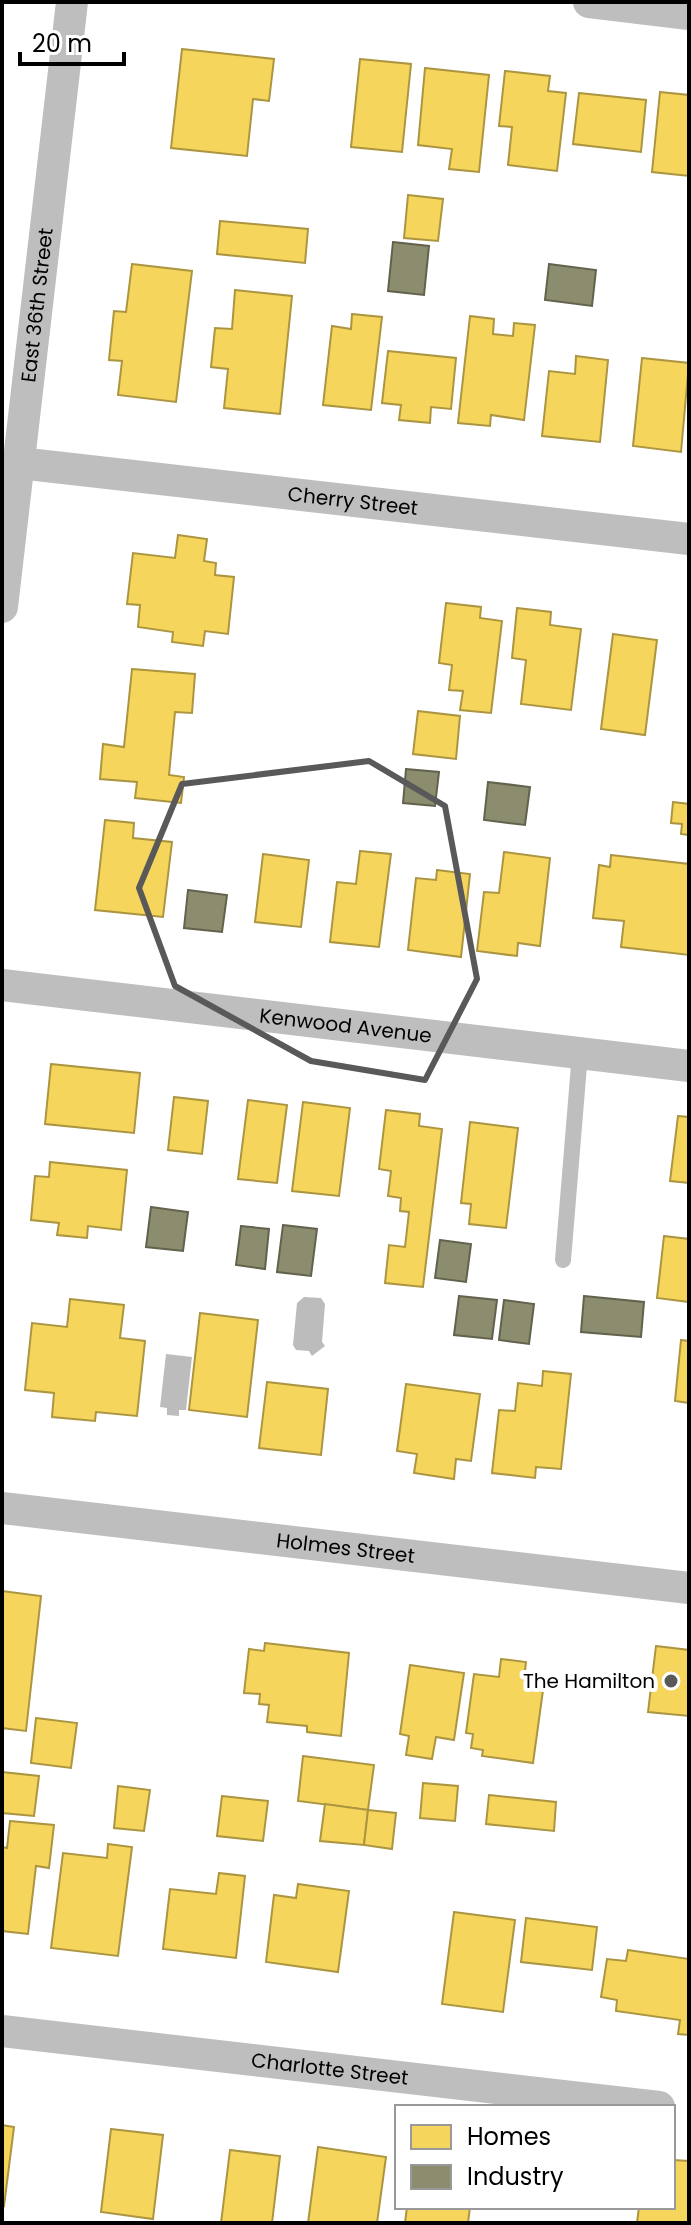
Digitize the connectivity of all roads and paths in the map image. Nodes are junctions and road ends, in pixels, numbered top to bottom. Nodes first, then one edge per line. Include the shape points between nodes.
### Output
1 (72, 2) edge
2 (589, 2) edge
3 (689, 14) edge
4 (19, 463) junction
5 (689, 539) edge
6 (2, 607) edge
7 (2, 985) edge
8 (580, 1053) junction
9 (689, 1066) edge
10 (563, 1260) dead end
11 (2, 1508) edge
12 (689, 1588) edge
13 (2, 2031) edge
14 (642, 2105) edge

1 - 4 street, East 36th Street
2 - 3 street
4 - 5 street, Cherry Street
4 - 6 street, East 36th Street
7 - 8 street, Kenwood Avenue
8 - 9 street, Kenwood Avenue
8 - 10 lane
11 - 12 street, Holmes Street
13 - 14 street, Charlotte Street

